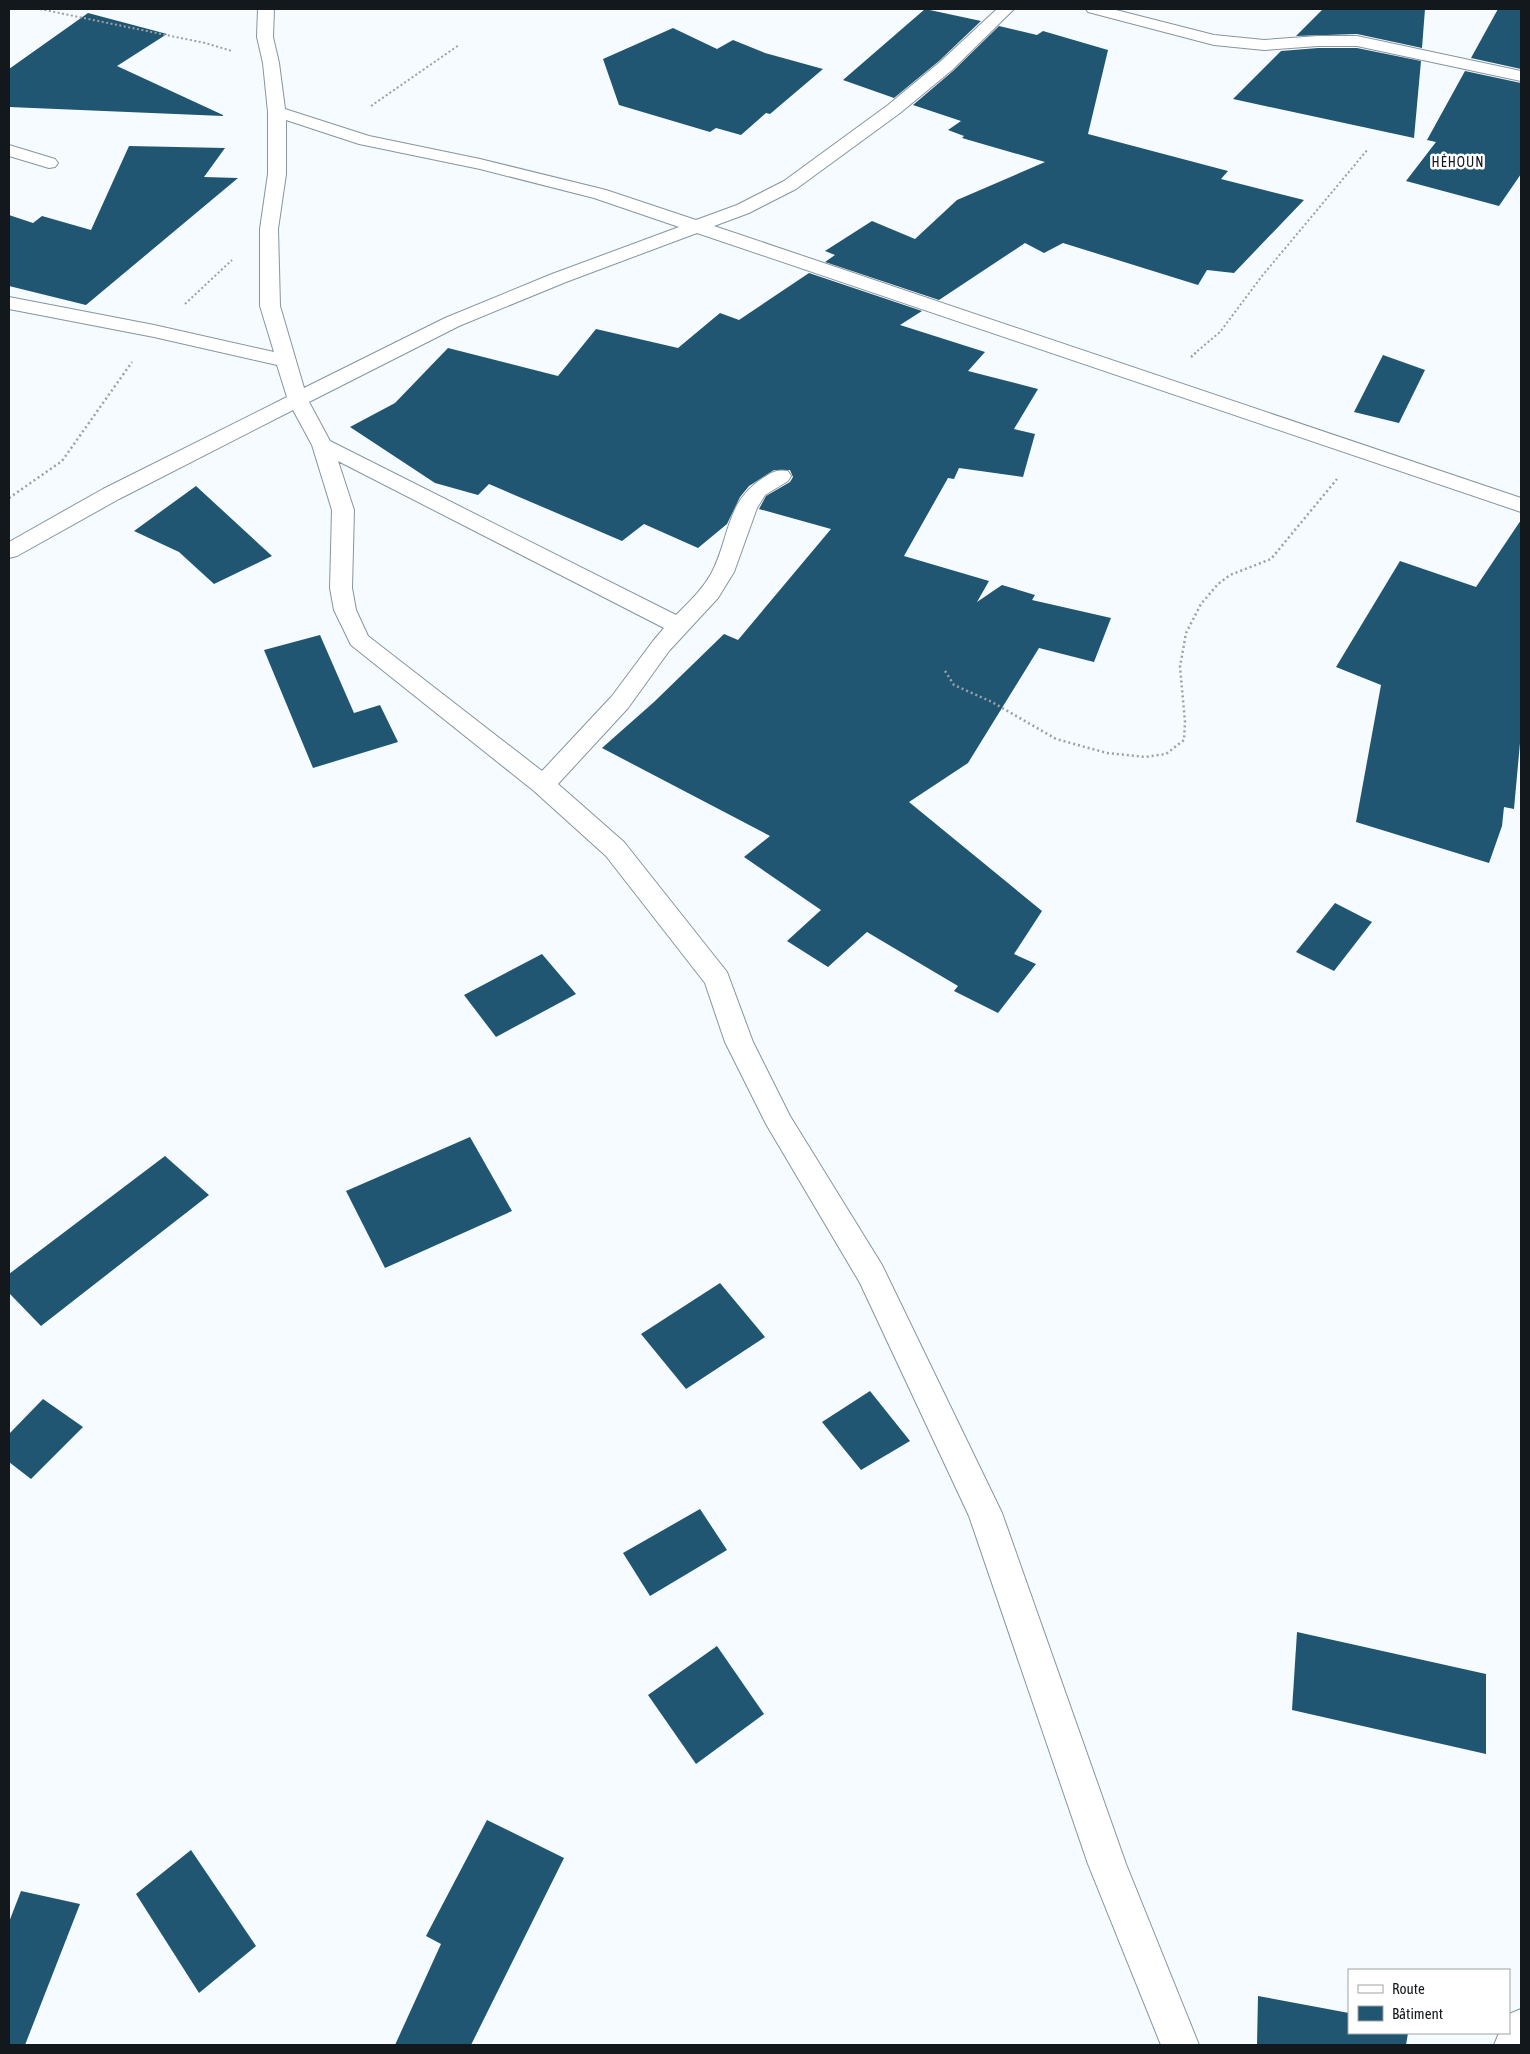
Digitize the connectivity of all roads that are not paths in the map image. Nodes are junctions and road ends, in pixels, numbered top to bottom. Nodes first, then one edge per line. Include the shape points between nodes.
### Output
1 (266, 9) edge
2 (1006, 9) edge
3 (1094, 9) edge
4 (1521, 76) edge
5 (277, 112) junction
6 (9, 150) edge
7 (49, 163) dead end
8 (698, 227) junction
9 (9, 303) edge
10 (287, 361) junction
11 (298, 401) junction
12 (322, 445) junction
13 (780, 476) dead end
14 (1521, 505) edge
15 (9, 551) edge
16 (678, 626) junction
17 (543, 785) junction
18 (1521, 2028) edge
19 (1180, 2045) edge
20 (1513, 2045) edge

1 - 5 street via 265,38
2 - 8 street via 946,66 894,109 790,185 744,209
3 - 4 street via 1214,40 1264,45 1357,40
5 - 8 street via 365,140 600,194
5 - 10 street via 277,174 268,229 270,306
6 - 7 street
8 - 11 street via 452,322
8 - 14 street
9 - 10 street
10 - 11 street
11 - 12 street
11 - 15 street via 110,494
12 - 16 street
12 - 17 street via 343,510 341,588 344,610 359,640
13 - 16 street via 758,491 746,508 723,572 710,593
16 - 17 street via 620,702
17 - 19 street via 615,849 717,979 739,1042 780,1124 871,1274 985,1513 1107,1864
18 - 20 street

